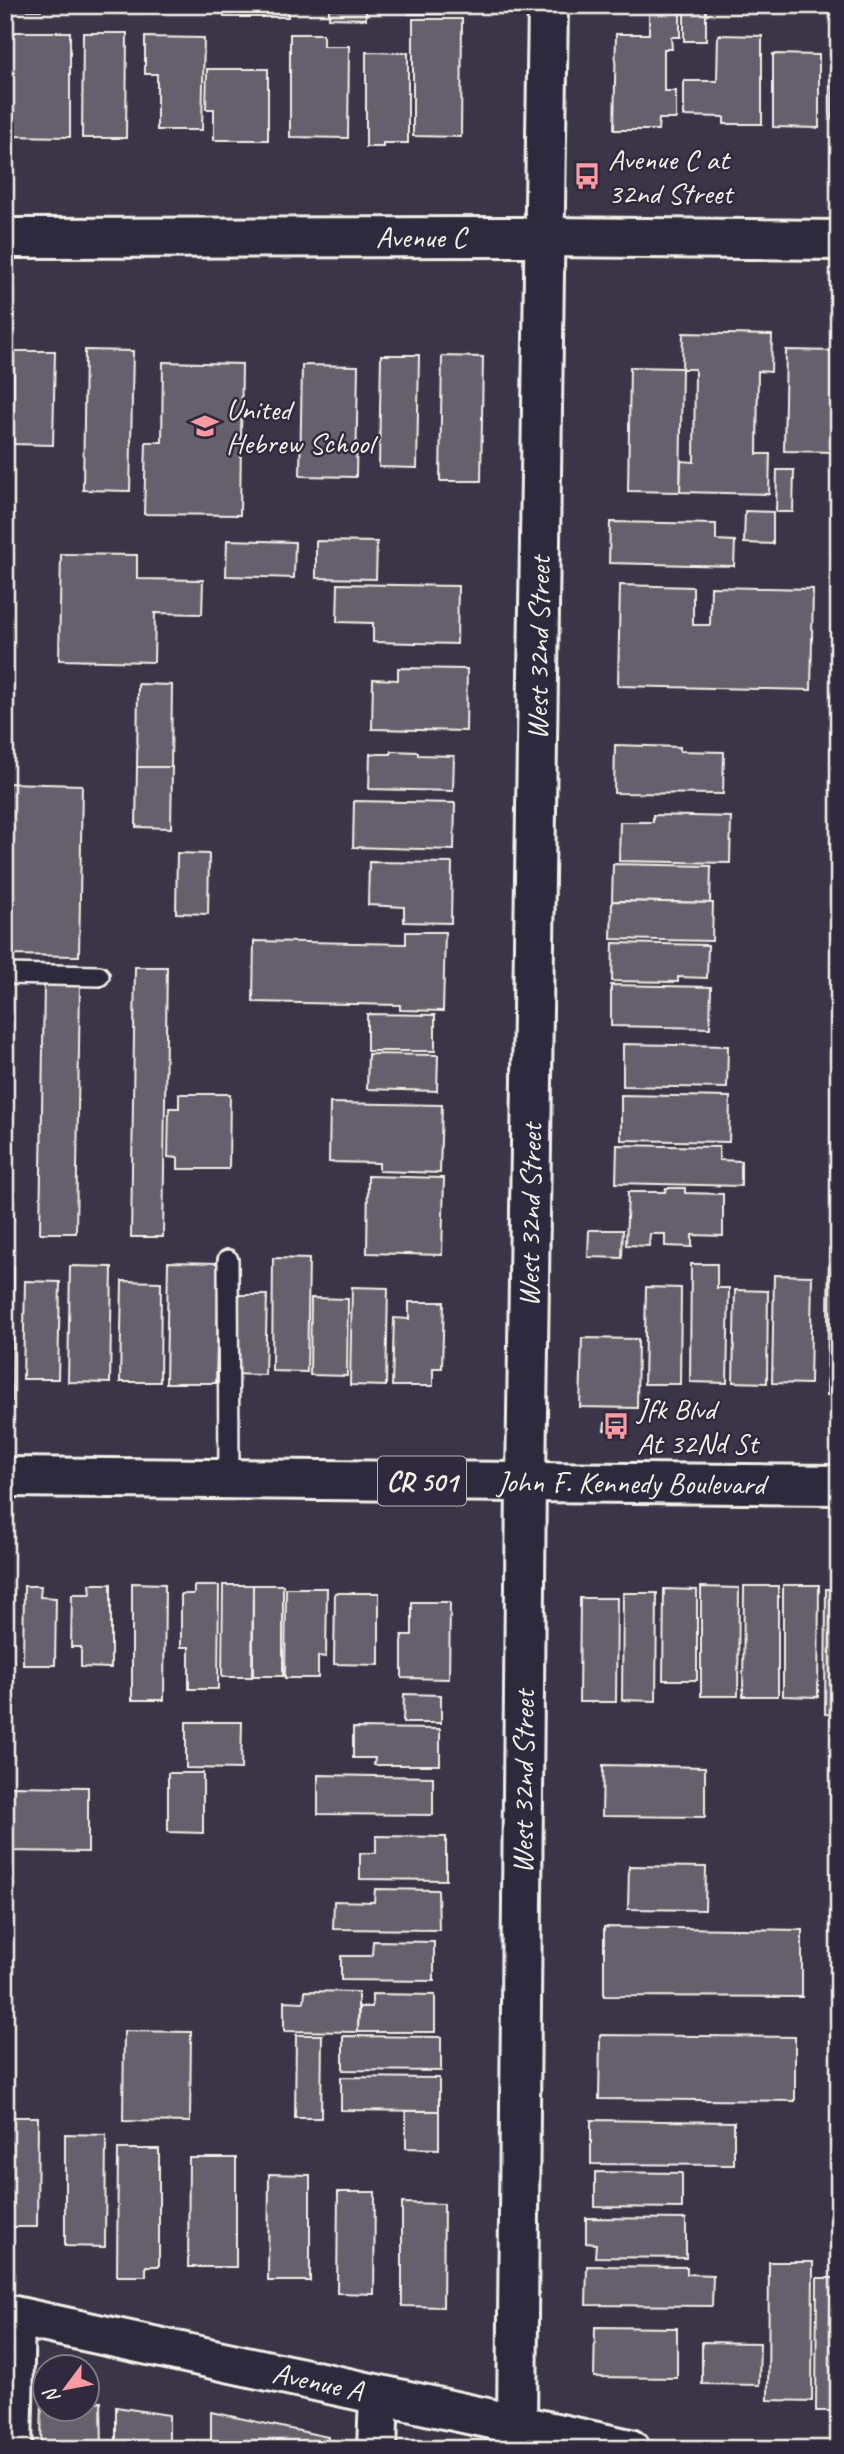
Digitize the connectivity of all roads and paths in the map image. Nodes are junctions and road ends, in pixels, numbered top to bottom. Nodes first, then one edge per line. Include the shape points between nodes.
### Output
1 (548, 5) edge
2 (545, 237) junction
3 (5, 238) edge
4 (839, 240) edge
5 (5, 974) edge
6 (99, 976) dead end
7 (229, 1260) dead end
8 (5, 1477) edge
9 (229, 1479) junction
10 (526, 1481) junction
11 (839, 1485) edge
12 (10, 2316) edge
13 (379, 2396) junction
14 (517, 2424) junction
15 (12, 2449) edge
16 (377, 2449) edge
17 (630, 2449) edge

1 - 2 street, West 32nd Street
2 - 3 street, Avenue C
2 - 4 street, Avenue C
2 - 10 street, West 32nd Street
5 - 6 lane
7 - 9 lane
8 - 9 street, John F. Kennedy Boulevard / CR 501
9 - 10 street, John F. Kennedy Boulevard / CR 501
10 - 11 street, John F. Kennedy Boulevard / CR 501
10 - 14 street, West 32nd Street
12 - 13 street, Avenue A
12 - 15 street
13 - 14 street, Avenue A
13 - 16 street
14 - 17 street, Avenue A

